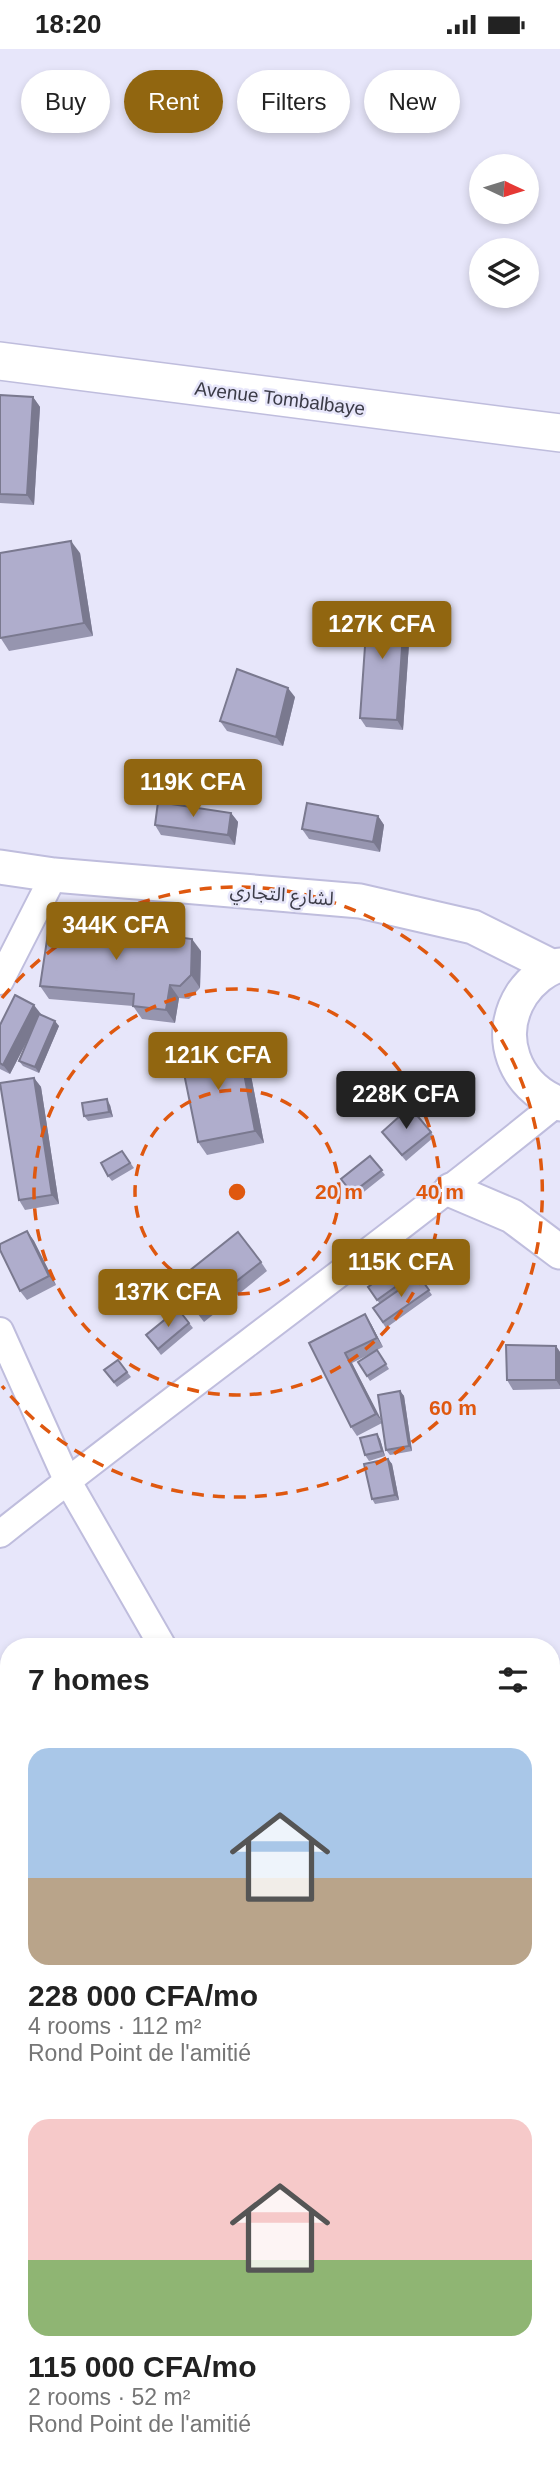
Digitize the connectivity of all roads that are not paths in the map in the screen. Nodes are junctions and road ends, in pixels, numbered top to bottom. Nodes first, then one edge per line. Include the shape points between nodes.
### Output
1 (0, 361) edge
2 (560, 433) edge
3 (0, 867) edge
4 (54, 875) junction
5 (556, 966) edge
6 (0, 981) edge
7 (559, 1103) edge
8 (451, 1189) junction
9 (560, 1252) edge
10 (0, 1331) edge
11 (67, 1481) junction
12 (0, 1534) edge
13 (158, 1638) edge

1 - 2 main road, Avenue Tombalbaye
3 - 4 street, لشارع التجاري
4 - 5 street, لشارع التجاري via 360,901 472,927
4 - 6 street
5 - 7 street via 529,984 513,1008 508,1037 515,1065 532,1089
7 - 8 street
8 - 9 street via 512,1216
8 - 11 street
10 - 11 street
11 - 12 street
11 - 13 street

